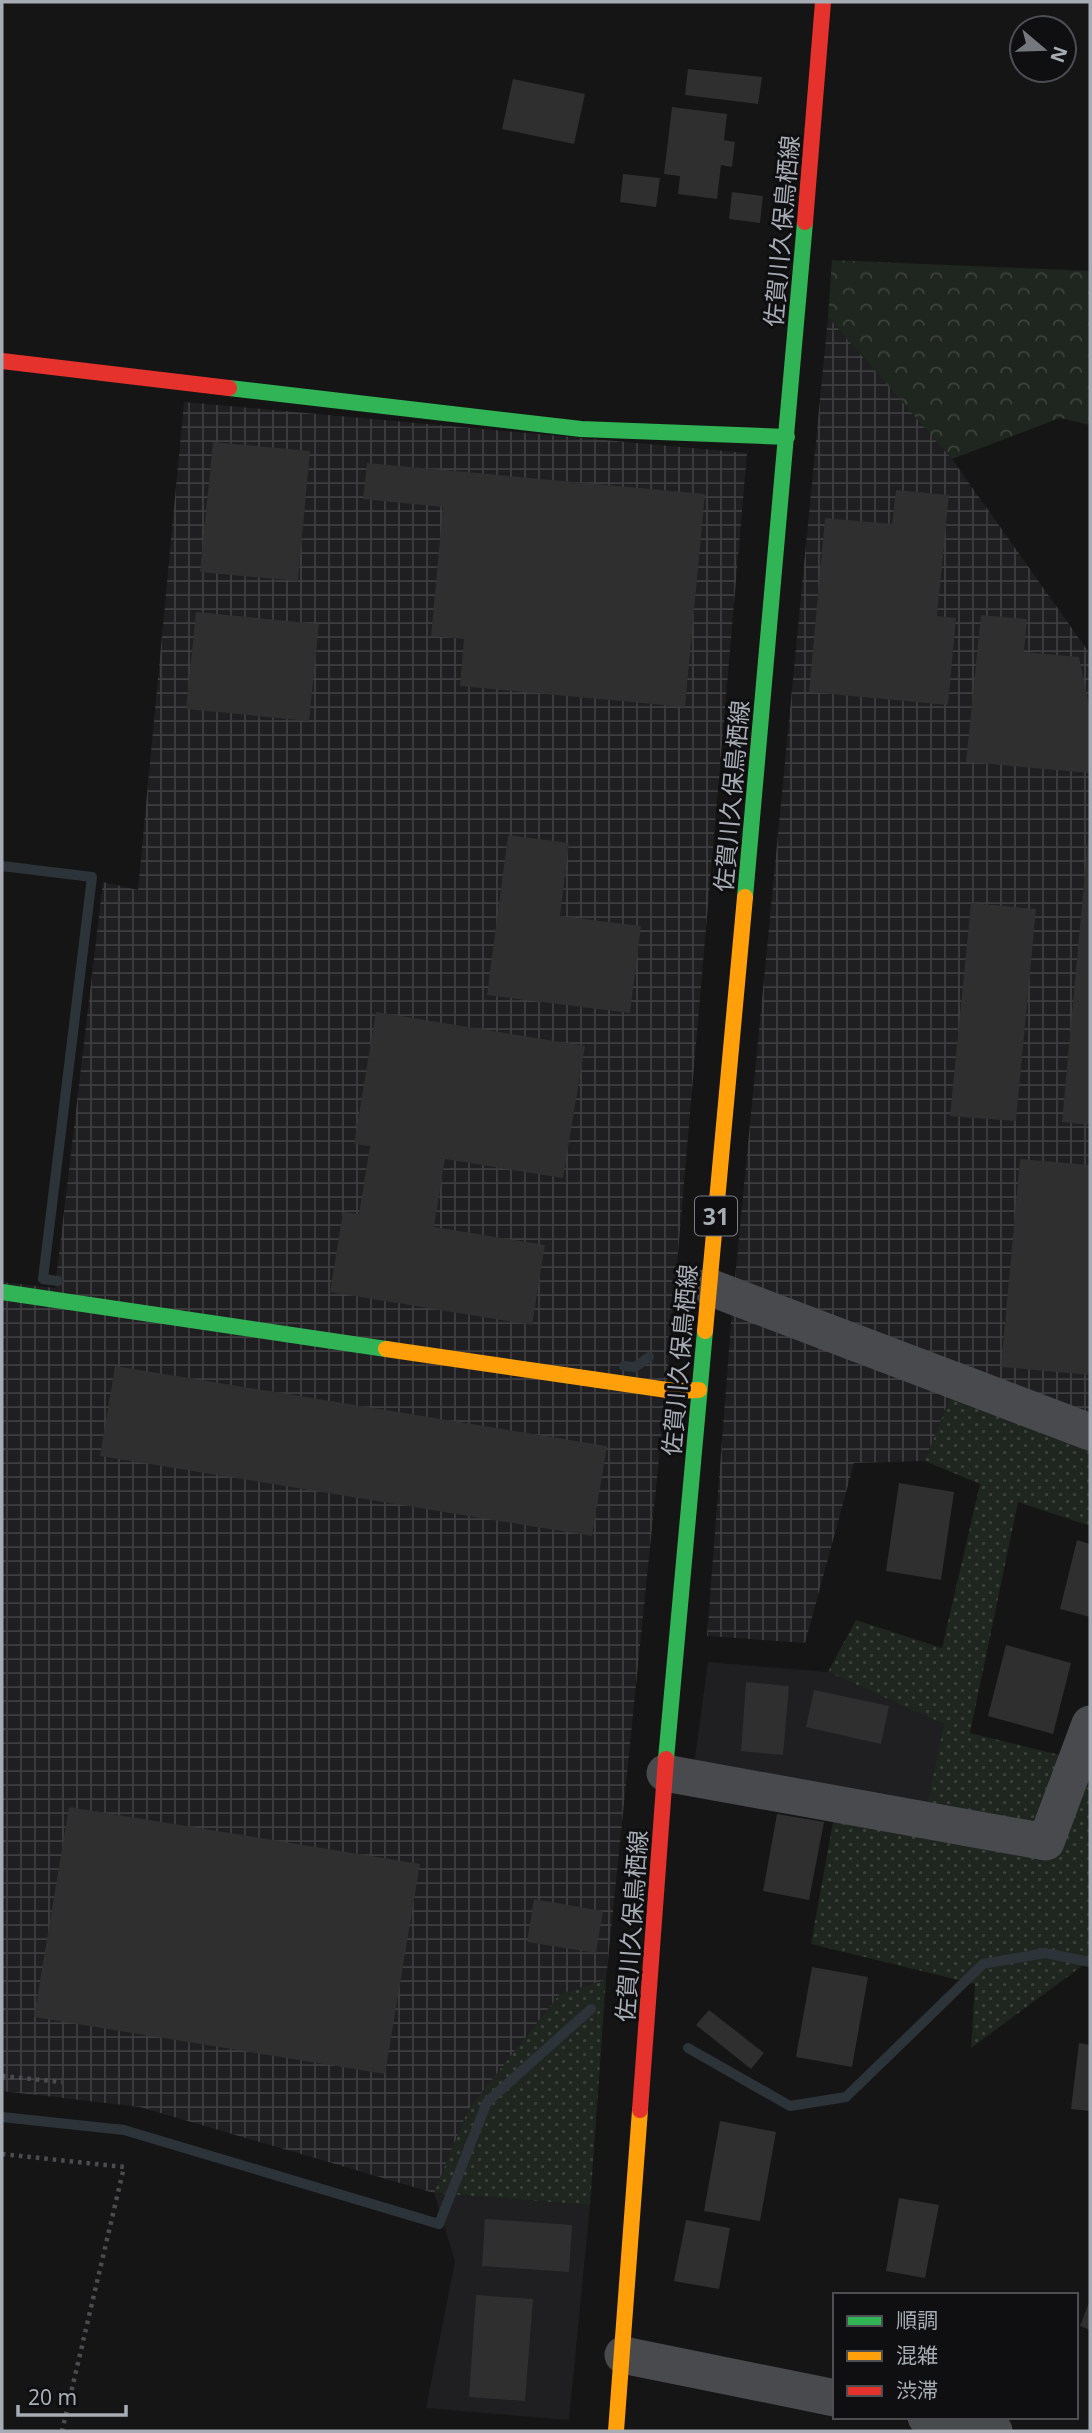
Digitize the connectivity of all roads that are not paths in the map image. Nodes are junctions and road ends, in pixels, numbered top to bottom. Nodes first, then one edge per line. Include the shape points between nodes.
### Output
1 (823, 2) edge
2 (2, 361) edge
3 (787, 437) junction
4 (709, 1287) junction
5 (2, 1292) edge
6 (699, 1390) junction
7 (1090, 1432) edge
8 (1090, 1724) edge
9 (665, 1773) junction
10 (623, 2355) junction
11 (833, 2399) edge
12 (936, 2419) edge
13 (616, 2431) edge
14 (994, 2431) edge

1 - 3 main road, 佐賀川久保鳥栖線 / 31
2 - 3 main road via 581,429
3 - 4 main road, 佐賀川久保鳥栖線 / 31
4 - 6 main road, 佐賀川久保鳥栖線 / 31
4 - 7 street
5 - 6 main road via 674,1391
6 - 9 main road, 佐賀川久保鳥栖線 / 31
8 - 9 street via 1046,1842
9 - 10 main road, 佐賀川久保鳥栖線 / 31
10 - 11 street
10 - 13 main road, 佐賀川久保鳥栖線 / 31
12 - 14 street

